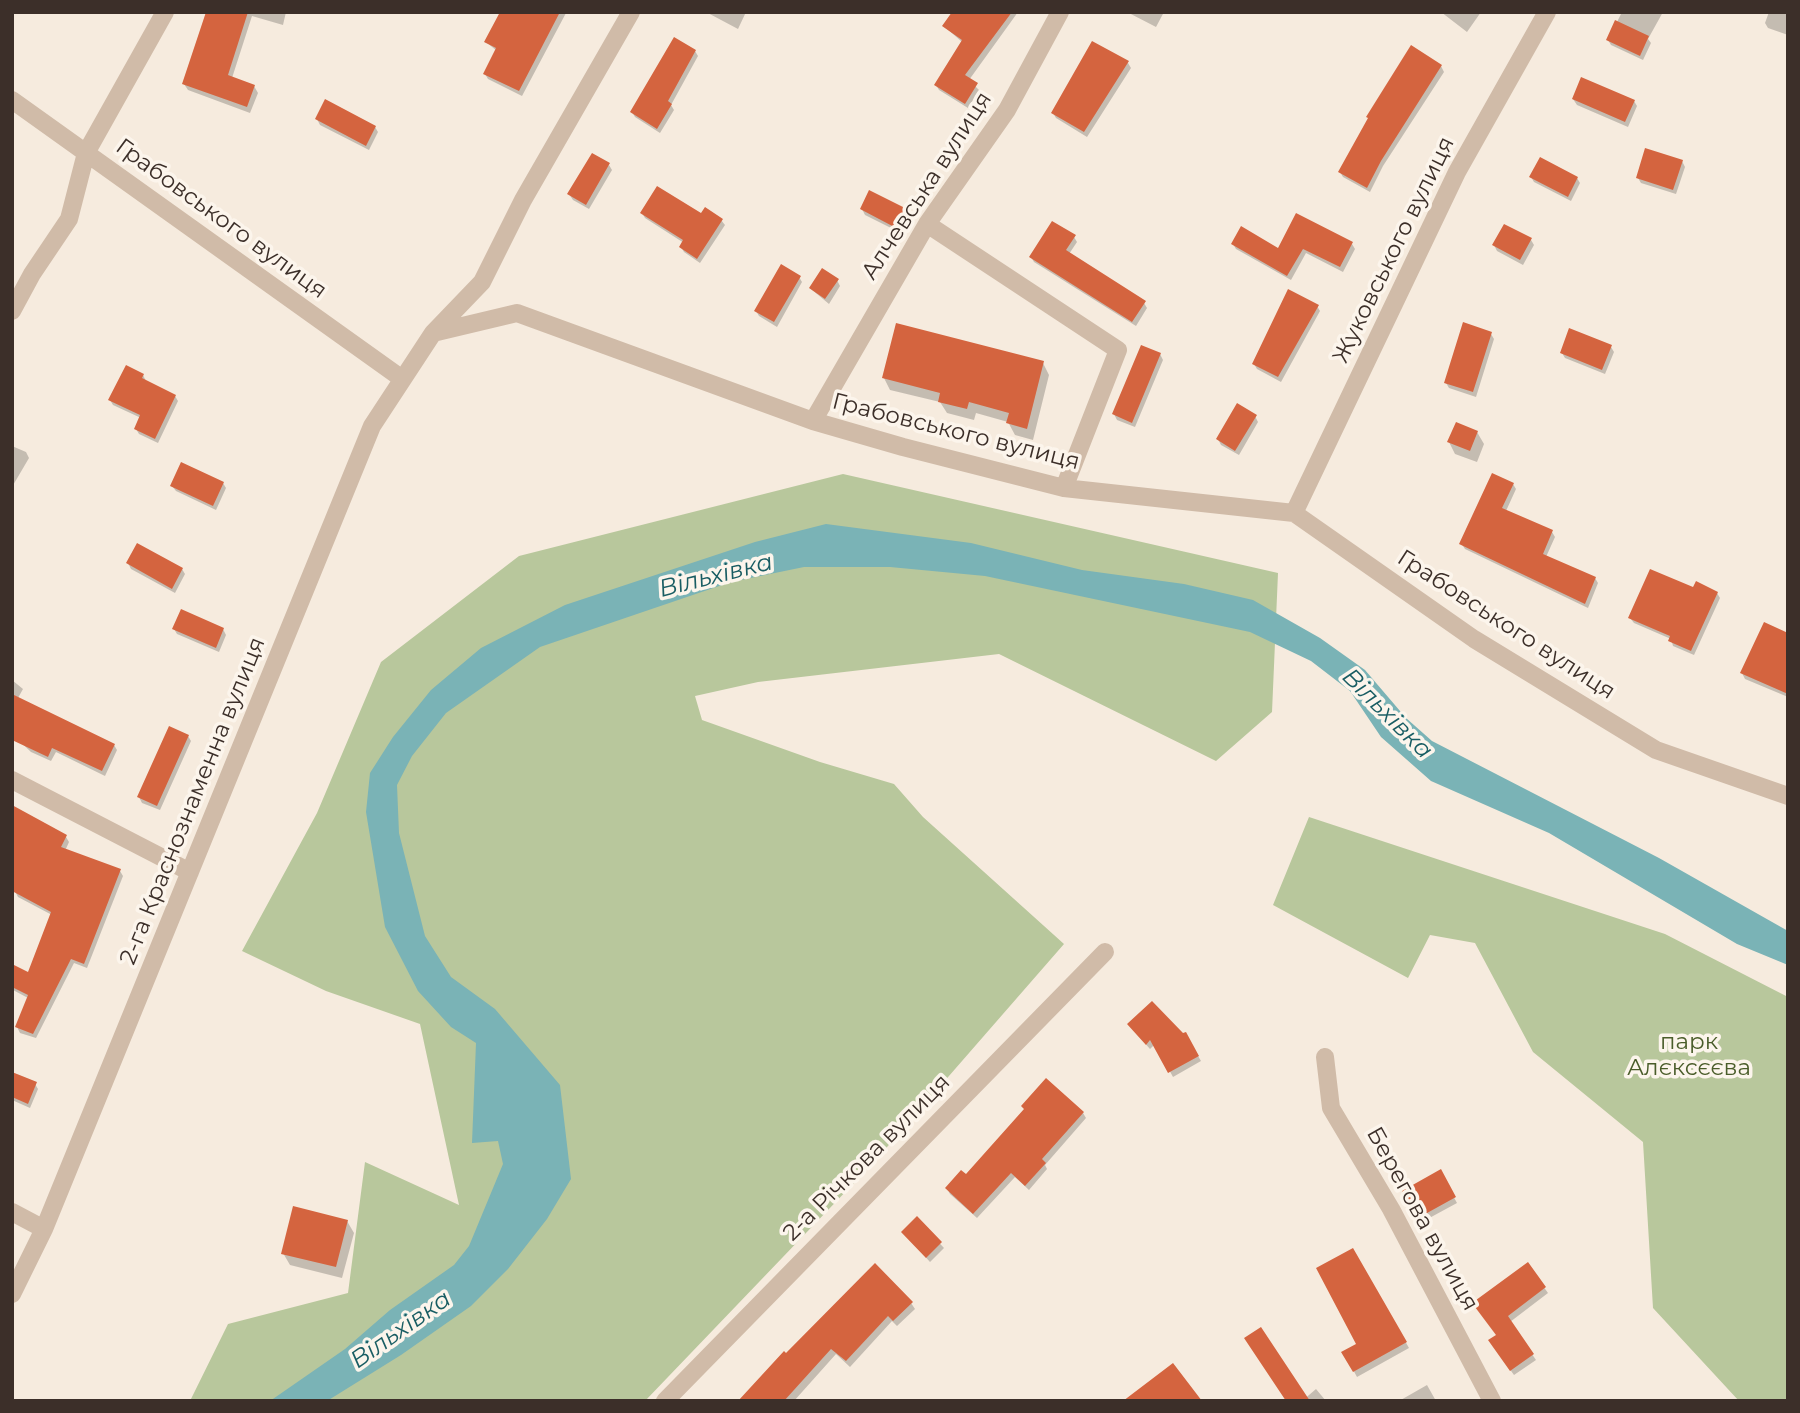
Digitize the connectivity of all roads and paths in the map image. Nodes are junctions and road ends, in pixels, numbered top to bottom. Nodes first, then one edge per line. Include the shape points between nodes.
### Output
1 (165, 12) edge
2 (631, 12) edge
3 (1060, 12) edge
4 (1547, 12) edge
5 (12, 100) edge
6 (86, 152) junction
7 (927, 223) junction
8 (12, 311) edge
9 (433, 333) junction
10 (401, 378) junction
11 (813, 421) junction
12 (1064, 488) junction
13 (1294, 513) junction
14 (12, 780) edge
15 (1788, 796) edge
16 (190, 872) junction
17 (1105, 951) dead end
18 (1325, 1057) dead end
19 (12, 1212) edge
20 (44, 1229) junction
21 (12, 1294) edge
22 (665, 1401) edge
23 (1492, 1401) edge

1 - 6 street
2 - 9 street, 2-га Краснознаменна вулиця via 523,200 482,282
3 - 7 street, Алчевська вулиця via 1007,110
4 - 13 street, Жуковського вулиця via 1457,172
5 - 6 street, Грабовського вулиця
6 - 8 street via 69,219
6 - 10 street, Грабовського вулиця
7 - 11 street, Алчевська вулиця
7 - 12 street via 1118,350
9 - 10 street, 2-га Краснознаменна вулиця
9 - 11 street, Грабовського вулиця via 517,313
10 - 16 street, 2-га Краснознаменна вулиця via 372,426
11 - 12 street, Грабовського вулиця
12 - 13 street, Грабовського вулиця
13 - 15 street, Грабовського вулиця via 1474,639 1656,750
14 - 16 street
16 - 20 street, 2-га Краснознаменна вулиця
17 - 22 street, 2-а Річкова вулиця
18 - 23 street, Берегова вулиця via 1331,1108 1391,1209
19 - 20 street
20 - 21 street, 2-га Краснознаменна вулиця

